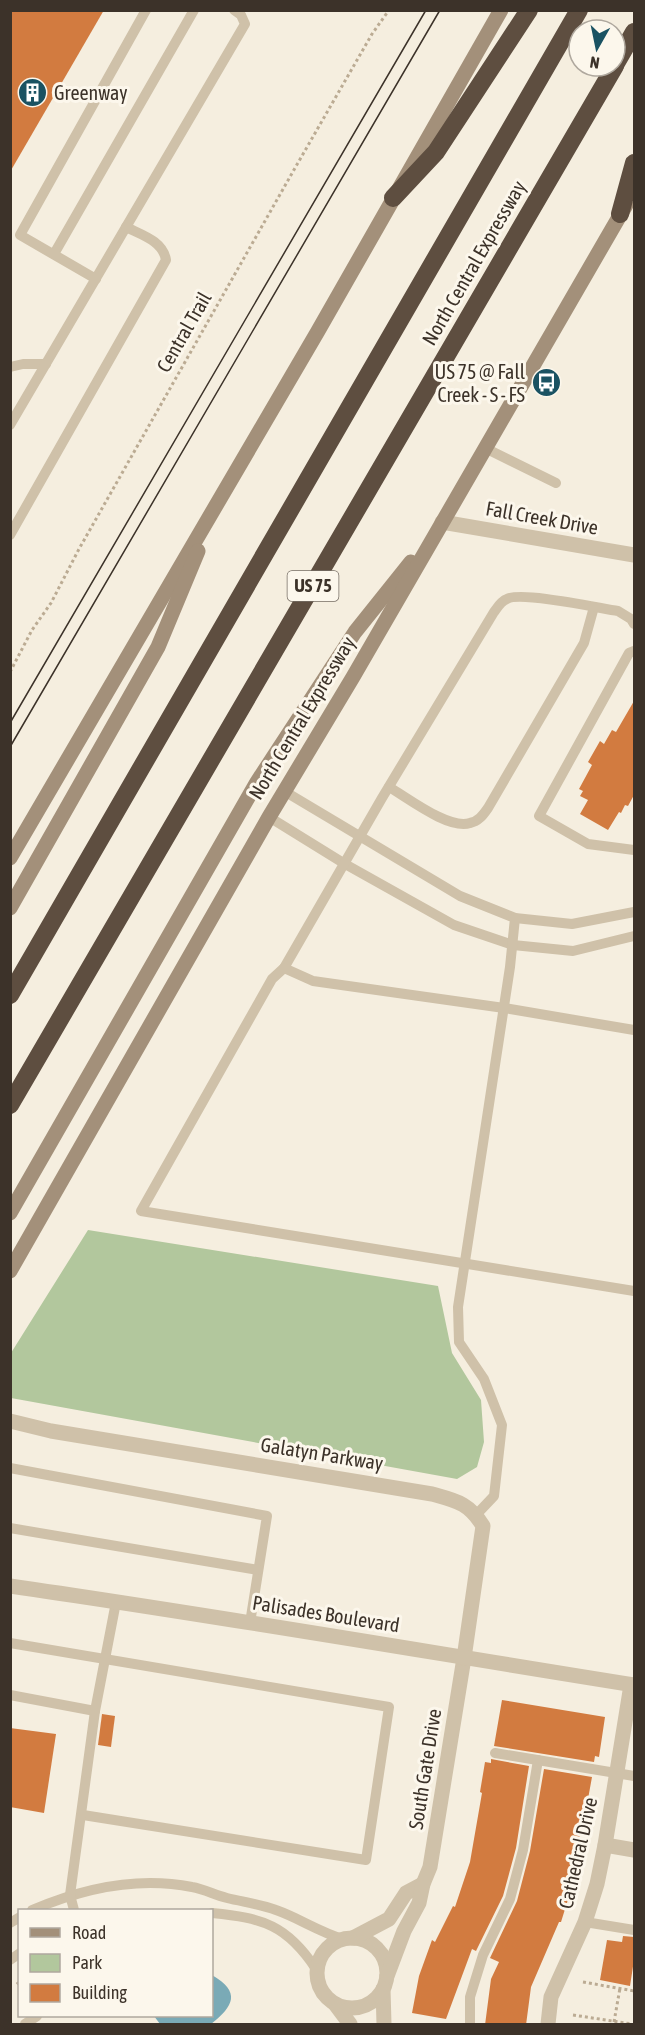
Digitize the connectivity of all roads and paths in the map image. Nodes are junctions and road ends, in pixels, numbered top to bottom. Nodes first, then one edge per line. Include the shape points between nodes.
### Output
1 (146, 10) edge
2 (194, 10) edge
3 (234, 10) edge
4 (389, 10) edge
5 (501, 10) edge
6 (529, 10) edge
7 (579, 10) edge
8 (608, 78) edge
9 (634, 164) edge
10 (634, 189) edge
11 (393, 198) junction
12 (620, 214) junction
13 (126, 227) junction
14 (54, 254) junction
15 (96, 279) junction
16 (46, 364) junction
17 (10, 367) edge
18 (10, 424) edge
19 (485, 448) junction
20 (556, 483) dead end
21 (219, 501) junction
22 (442, 522) junction
23 (10, 535) edge
24 (634, 555) edge
25 (594, 607) junction
26 (634, 624) edge
27 (634, 651) edge
28 (10, 672) edge
29 (389, 787) junction
30 (284, 791) junction
31 (269, 817) junction
32 (361, 837) junction
33 (634, 850) edge
34 (10, 858) edge
35 (345, 864) junction
36 (10, 908) edge
37 (634, 912) edge
38 (515, 918) junction
39 (634, 936) edge
40 (513, 945) junction
41 (284, 968) junction
42 (10, 995) edge
43 (504, 1008) junction
44 (634, 1030) edge
45 (10, 1105) edge
46 (10, 1213) edge
47 (465, 1264) junction
48 (10, 1271) edge
49 (634, 1292) edge
50 (10, 1421) edge
51 (10, 1468) edge
52 (476, 1515) junction
53 (10, 1528) edge
54 (258, 1570) junction
55 (10, 1586) edge
56 (116, 1602) junction
57 (250, 1623) junction
58 (10, 1643) edge
59 (464, 1658) junction
60 (104, 1660) junction
61 (633, 1685) edge
62 (10, 1695) edge
63 (95, 1711) junction
64 (495, 1753) dead end
65 (538, 1760) junction
66 (617, 1773) junction
67 (634, 1776) edge
68 (83, 1815) junction
69 (605, 1845) junction
70 (634, 1850) edge
71 (423, 1884) junction
72 (70, 1895) junction
73 (37, 1909) edge
74 (74, 1909) edge
75 (213, 1913) edge
76 (585, 1922) junction
77 (634, 1930) edge
78 (348, 1938) junction
79 (316, 1969) junction
80 (385, 1982) junction
81 (583, 1983) dead end
82 (620, 1988) junction
83 (634, 1991) edge
84 (335, 2004) junction
85 (573, 2015) dead end
86 (615, 2022) junction
87 (350, 2025) edge
88 (384, 2025) edge
89 (470, 2025) edge
90 (548, 2025) edge
91 (632, 2025) edge

1 - 14 lane via 20,235
2 - 14 lane
3 - 13 lane via 245,24
4 - 28 path, Central Trail via 295,168
5 - 11 main road
6 - 11 highway via 436,152
7 - 42 highway, North Central Expressway / US 75
8 - 45 highway, North Central Expressway / US 75
9 - 12 highway
10 - 12 main road, North Central Expressway
11 - 21 main road
12 - 19 main road, North Central Expressway
13 - 15 lane
13 - 23 lane via 159,245 166,260
14 - 15 lane
15 - 16 lane
16 - 17 lane
16 - 18 lane
19 - 20 lane
19 - 22 main road, North Central Expressway
21 - 34 main road
21 - 36 main road via 158,647
22 - 24 street, Fall Creek Drive
22 - 30 main road, North Central Expressway
22 - 46 main road via 355,632 257,782
25 - 26 lane via 618,611
25 - 29 lane via 524,596 507,598 501,603
25 - 29 lane via 584,644 480,819 454,824
27 - 33 lane via 629,653 539,816 588,844
29 - 32 lane
30 - 31 main road, North Central Expressway
30 - 32 lane
31 - 35 lane
31 - 48 main road, North Central Expressway
32 - 35 lane
32 - 38 lane via 460,896
35 - 40 lane via 454,925
35 - 41 lane
37 - 38 lane via 572,924
38 - 40 lane
39 - 40 lane via 573,951
40 - 43 lane
41 - 43 lane via 313,981
41 - 47 lane via 272,980 141,1211
43 - 44 lane
43 - 47 lane
47 - 49 lane
47 - 52 lane via 458,1307 459,1342 484,1379 502,1425 494,1496
50 - 52 street, Galatyn Parkway via 432,1494 462,1502
51 - 54 lane via 267,1516
52 - 59 street via 483,1526
53 - 54 lane
54 - 57 lane
55 - 56 street, Palisades Boulevard
56 - 57 street, Palisades Boulevard
56 - 60 lane
57 - 59 street, Palisades Boulevard
58 - 60 lane
59 - 61 street, Palisades Boulevard
59 - 71 street, South Gate Drive via 435,1841
60 - 63 lane
60 - 68 lane via 389,1707 366,1860
61 - 66 street, Cathedral Drive
62 - 63 lane
63 - 68 lane
64 - 65 lane
65 - 66 lane
65 - 89 lane via 523,1850 510,1899 483,1955 470,1997
66 - 67 lane
66 - 69 street, Cathedral Drive
68 - 72 lane
69 - 70 street
69 - 76 street, Cathedral Drive
71 - 78 street via 406,1893 389,1919
71 - 80 street, South Gate Drive via 419,1903
72 - 73 lane
72 - 74 lane
72 - 78 lane via 121,1885 160,1883 193,1887 273,1909 330,1935
75 - 79 lane via 272,1926 293,1939
76 - 77 lane
76 - 90 street, Cathedral Drive via 551,1997
78 - 79 street via 330,1945
78 - 80 street via 375,1946 385,1960
79 - 84 street via 321,1989
80 - 84 street via 378,1997 362,2006
80 - 88 street
81 - 82 path
82 - 83 path
82 - 86 path
84 - 87 street
85 - 86 path
86 - 91 path

